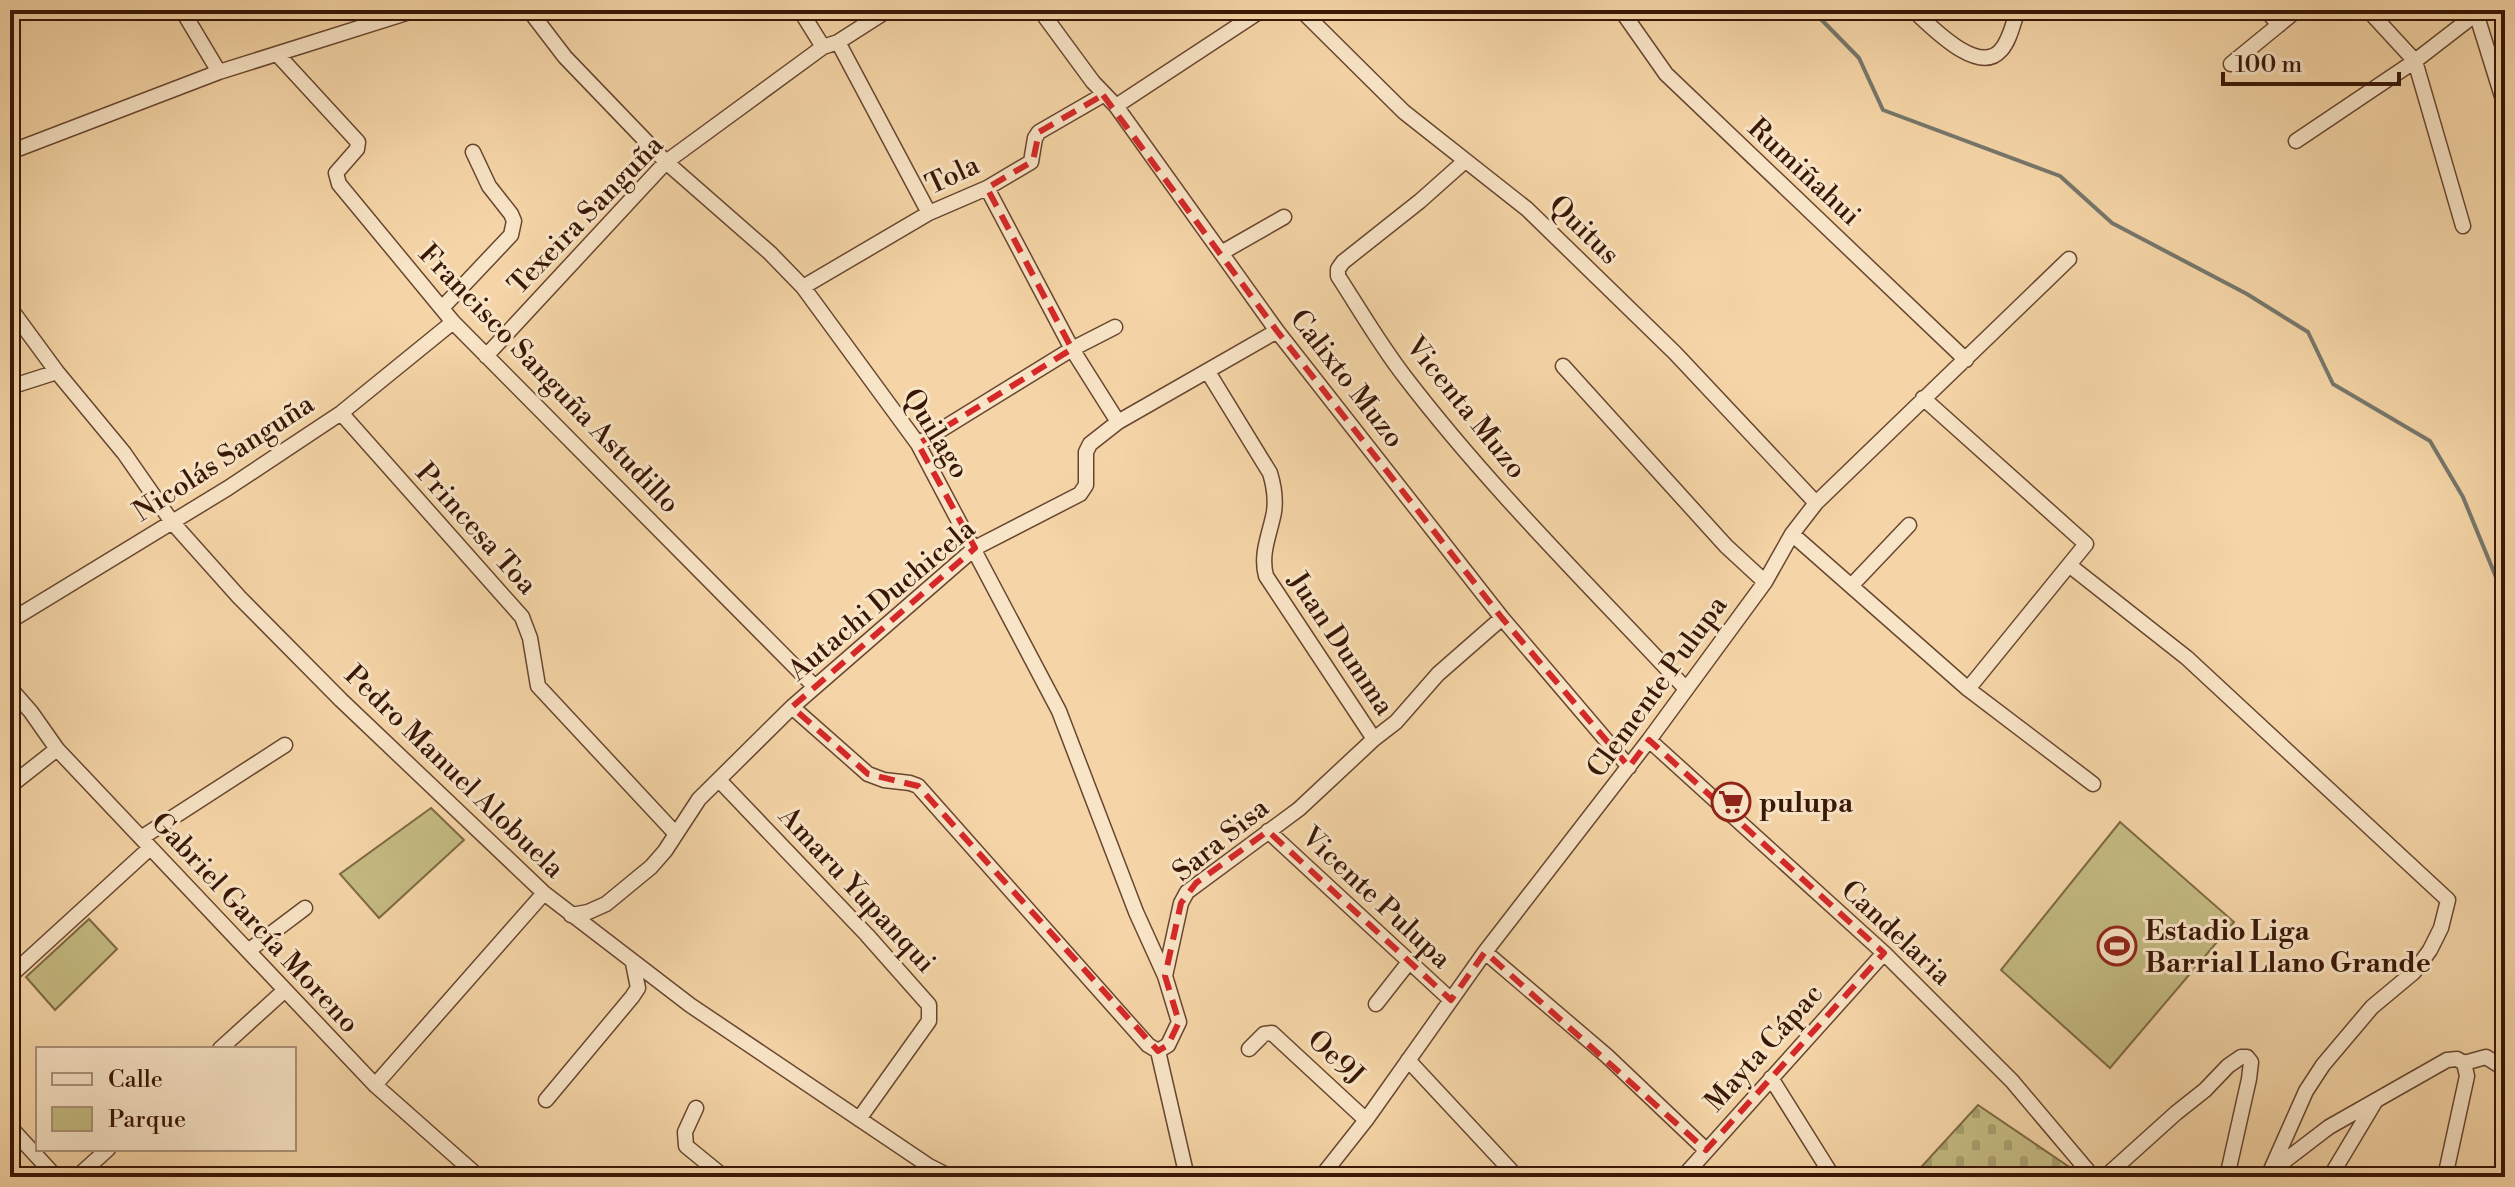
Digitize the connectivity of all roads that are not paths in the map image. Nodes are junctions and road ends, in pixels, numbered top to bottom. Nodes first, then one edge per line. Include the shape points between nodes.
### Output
1 (182, 10) edge
2 (416, 10) edge
3 (529, 10) edge
4 (800, 10) edge
5 (888, 10) edge
6 (1040, 10) edge
7 (1262, 10) edge
8 (1301, 10) edge
9 (1621, 10) edge
10 (1913, 10) edge
11 (2018, 10) edge
12 (2266, 10) edge
13 (2297, 10) edge
14 (2368, 10) edge
15 (2479, 12) edge
16 (2279, 25) junction
17 (838, 42) junction
18 (823, 47) junction
19 (278, 55) junction
20 (2415, 61) junction
21 (2231, 64) dead end
22 (219, 72) junction
23 (1103, 95) junction
24 (1116, 106) junction
25 (2505, 106) edge
26 (2296, 141) dead end
27 (10, 152) edge
28 (473, 152) dead end
29 (1465, 161) junction
30 (666, 162) junction
31 (987, 188) junction
32 (929, 213) junction
33 (1284, 217) dead end
34 (2463, 226) dead end
35 (1221, 253) junction
36 (2069, 259) dead end
37 (803, 287) junction
38 (10, 308) edge
39 (442, 308) junction
40 (453, 322) junction
41 (1115, 327) dead end
42 (1277, 331) junction
43 (1072, 349) junction
44 (486, 356) junction
45 (1966, 360) junction
46 (1563, 366) dead end
47 (57, 372) junction
48 (1208, 372) junction
49 (10, 387) edge
50 (1923, 398) junction
51 (341, 413) junction
52 (1118, 422) junction
53 (918, 444) junction
54 (1816, 503) junction
55 (172, 522) junction
56 (1909, 525) dead end
57 (1792, 534) junction
58 (975, 548) junction
59 (2069, 565) junction
60 (1765, 582) junction
61 (1851, 586) junction
62 (1502, 618) junction
63 (10, 621) edge
64 (815, 687) junction
65 (10, 688) edge
66 (1686, 689) junction
67 (1968, 689) junction
68 (792, 707) junction
69 (1374, 739) junction
70 (1649, 740) junction
71 (285, 745) dead end
72 (57, 749) junction
73 (1629, 767) junction
74 (719, 780) junction
75 (2093, 784) dead end
76 (10, 786) edge
77 (1268, 831) junction
78 (675, 833) junction
79 (146, 843) junction
80 (544, 893) junction
81 (305, 908) dead end
82 (571, 915) junction
83 (248, 951) junction
84 (1485, 952) junction
85 (1884, 953) junction
86 (633, 962) junction
87 (1409, 962) junction
88 (10, 976) edge
89 (1165, 976) junction
90 (285, 990) junction
91 (1451, 1000) junction
92 (1376, 1004) dead end
93 (222, 1047) edge
94 (1249, 1049) dead end
95 (1158, 1051) junction
96 (1408, 1060) junction
97 (2464, 1063) junction
98 (2505, 1069) edge
99 (1771, 1078) junction
100 (375, 1085) junction
101 (546, 1100) dead end
102 (2375, 1102) junction
103 (696, 1108) dead end
104 (859, 1119) junction
105 (1366, 1120) junction
106 (10, 1127) edge
107 (1706, 1150) junction
108 (106, 1151) edge
109 (2267, 1174) edge
110 (56, 1177) edge
111 (77, 1177) edge
112 (479, 1177) edge
113 (724, 1177) edge
114 (951, 1177) edge
115 (1187, 1177) edge
116 (1321, 1177) edge
117 (1517, 1177) edge
118 (1683, 1177) edge
119 (1833, 1177) edge
120 (2093, 1177) edge
121 (2105, 1177) edge
122 (2227, 1177) edge
123 (2330, 1177) edge
124 (2445, 1177) edge

1 - 22 street
2 - 19 street
3 - 30 street, Quilago via 565,57
4 - 18 street
5 - 17 street, Texeira Sanguña
6 - 23 street, Calixto Muzo
7 - 24 street
8 - 29 street, Quitus via 1404,112
9 - 45 street, Rumiñahui via 1666,74
10 - 11 street via 1961,50 1988,58 2006,44
12 - 16 street
13 - 16 street
14 - 20 street
15 - 20 street
15 - 25 street
16 - 21 street
17 - 18 street, Texeira Sanguña
17 - 32 street
18 - 30 street, Texeira Sanguña
19 - 22 street
19 - 39 street, Francisco Sanguña Astudillo via 355,136 357,149 336,173 339,184
20 - 26 street
20 - 34 street
22 - 27 street
23 - 24 street, Calixto Muzo
23 - 31 street, Tola via 1039,132 1031,162
24 - 35 street, Calixto Muzo
28 - 39 street via 514,221 511,235
29 - 54 street, Quitus via 1527,209 1641,320
29 - 66 street, Vicenta Muzo via 1343,262 1338,276 1404,376 1450,432
30 - 37 street, Quilago
30 - 44 street, Texeira Sanguña
31 - 32 street, Tola
31 - 43 street
32 - 37 street, Tola
33 - 35 street
35 - 42 street, Calixto Muzo
36 - 45 street, Clemente Pulupa
37 - 53 street, Quilago
38 - 47 street, Pedro Manuel Alobuela
39 - 40 street, Francisco Sanguña Astudillo
40 - 44 street, Francisco Sanguña Astudillo
40 - 51 street, Nicolás Sanguña
41 - 43 street
42 - 48 street, Autachi Duchicela
42 - 62 street, Calixto Muzo
43 - 52 street
43 - 53 street
44 - 64 street, Francisco Sanguña Astudillo
45 - 50 street, Clemente Pulupa
46 - 60 street
47 - 49 street
47 - 55 street, Pedro Manuel Alobuela
48 - 52 street, Autachi Duchicela
48 - 69 street, Juan Dumma via 1270,473 1275,490 1262,562 1266,576
50 - 54 street, Clemente Pulupa
50 - 59 street via 2086,544
51 - 55 street, Nicolás Sanguña
51 - 78 street, Princesa Toa via 522,617 538,686
52 - 58 street, Autachi Duchicela via 1087,447 1086,485 1080,494
53 - 58 street, Quilago
54 - 57 street, Clemente Pulupa
55 - 63 street, Nicolás Sanguña
55 - 80 street, Pedro Manuel Alobuela via 331,690
56 - 61 street
57 - 60 street, Clemente Pulupa
57 - 61 street
58 - 64 street, Autachi Duchicela
58 - 89 street, Quilago via 1059,711
59 - 67 street
59 - 109 street via 2187,658 2448,900 2441,928 2414,972 2372,1007 2323,1065
60 - 66 street, Clemente Pulupa
61 - 67 street
62 - 69 street, Juan Dumma
62 - 73 street, Calixto Muzo
64 - 68 street, Autachi Duchicela
65 - 72 street, Gabriel García Moreno
66 - 70 street, Clemente Pulupa
67 - 75 street
68 - 74 street, Autachi Duchicela
68 - 95 street via 868,774 918,786
69 - 77 street, Sara Sisa
70 - 73 street, Clemente Pulupa
70 - 85 street, Candelaria
71 - 79 street
72 - 76 street
72 - 79 street, Gabriel García Moreno
73 - 84 street, Clemente Pulupa
74 - 78 street, Autachi Duchicela
74 - 104 street, Amaru Yupanqui via 929,1005 929,1021
77 - 87 street, Vicente Pulupa
77 - 89 street, Sara Sisa via 1187,892
78 - 82 street, Autachi Duchicela via 651,867 606,904
79 - 83 street, Gabriel García Moreno
79 - 88 street
80 - 82 street, Pedro Manuel Alobuela
80 - 100 street
81 - 83 street
82 - 86 street, Pedro Manuel Alobuela
83 - 90 street, Gabriel García Moreno
84 - 91 street, Clemente Pulupa
84 - 107 street
85 - 99 street, Mayta Cápac
85 - 120 street, Candelaria via 2012,1081
86 - 101 street via 638,988
86 - 104 street, Pedro Manuel Alobuela
87 - 91 street, Vicente Pulupa
87 - 92 street
89 - 95 street, Sara Sisa via 1179,1022 1168,1045
90 - 93 street
90 - 100 street, Gabriel García Moreno
91 - 96 street, Clemente Pulupa
94 - 105 street, Oe9J via 1272,1033
95 - 115 street
96 - 105 street, Clemente Pulupa
96 - 117 street
97 - 98 street via 2486,1057
97 - 102 street via 2447,1060
97 - 124 street via 2464,1098
99 - 107 street, Mayta Cápac
99 - 119 street
100 - 112 street, Gabriel García Moreno
102 - 109 street via 2329,1127
102 - 123 street
103 - 113 street via 685,1132 686,1146
104 - 114 street, Pedro Manuel Alobuela
105 - 116 street, Clemente Pulupa
106 - 110 street
107 - 118 street, Mayta Cápac
108 - 111 street
121 - 122 street via 2228,1066 2247,1057 2249,1079

